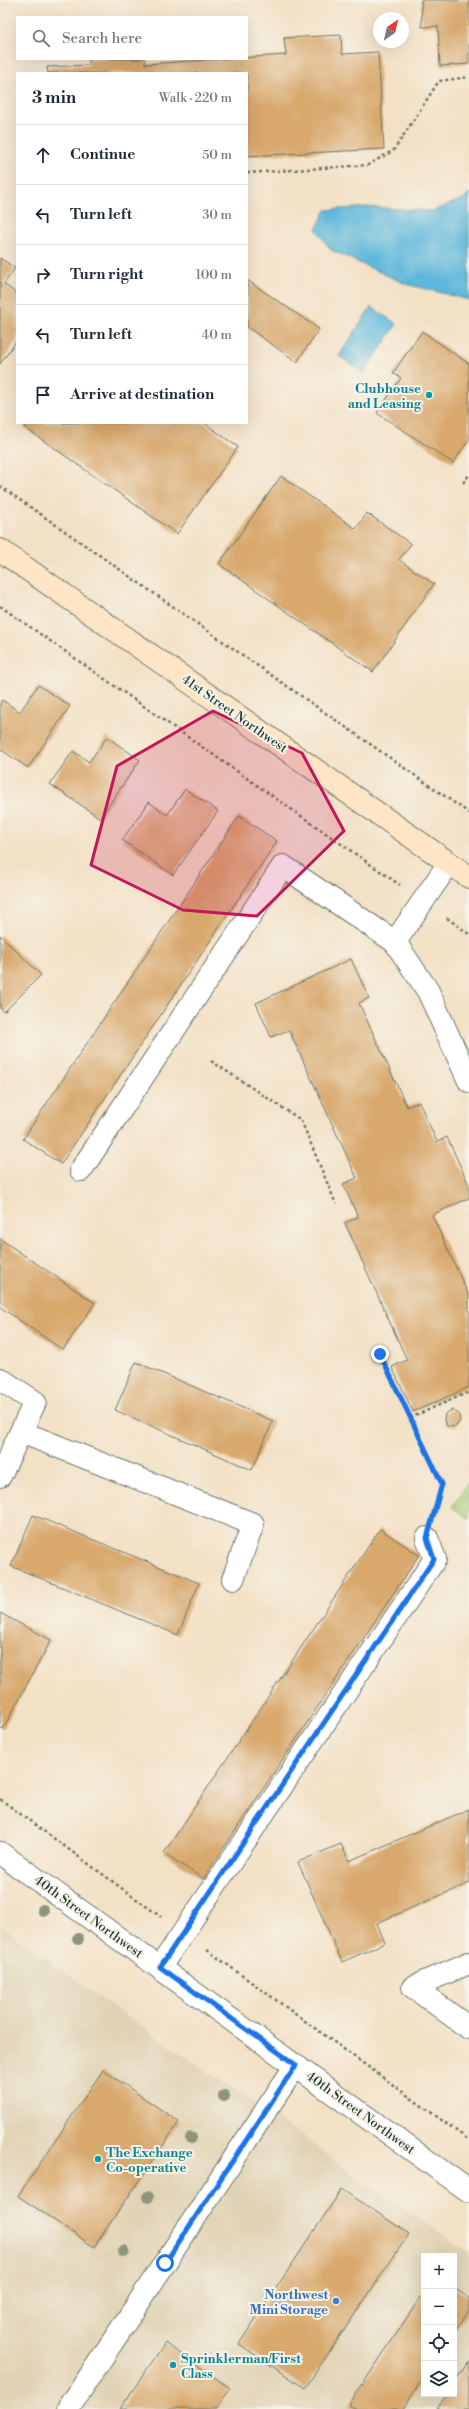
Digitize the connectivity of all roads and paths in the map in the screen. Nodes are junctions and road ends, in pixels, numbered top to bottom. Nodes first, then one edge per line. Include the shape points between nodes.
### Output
1 (469, 76) edge
2 (248, 173) edge
3 (469, 475) edge
4 (463, 483) dead end
5 (0, 486) edge
6 (0, 550) edge
7 (0, 606) edge
8 (469, 813) edge
9 (449, 863) junction
10 (469, 877) edge
11 (424, 902) junction
12 (395, 942) junction
13 (211, 1061) dead end
14 (469, 1082) edge
15 (81, 1170) dead end
16 (336, 1204) dead end
17 (380, 1354) dead end
18 (0, 1379) edge
19 (469, 1392) edge
20 (410, 1418) junction
21 (21, 1432) junction
22 (0, 1476) edge
23 (427, 1538) joint
24 (233, 1579) dead end
25 (0, 1799) edge
26 (0, 1853) edge
27 (183, 1933) junction
28 (469, 1963) edge
29 (160, 1967) junction
30 (469, 2028) edge
31 (296, 2065) junction
32 (469, 2140) edge
33 (469, 2190) edge
34 (68, 2409) edge

1 - 2 path via 439,81 394,150 368,165
3 - 4 path
5 - 8 path
6 - 9 main road, 41st Street Northwest
7 - 11 path
9 - 10 main road, 41st Street Northwest
9 - 11 street
11 - 12 street
12 - 14 street via 428,991
12 - 15 street via 283,866
13 - 16 path via 301,1120
17 - 20 path
18 - 21 street via 35,1402
19 - 20 path
20 - 23 path via 442,1484
21 - 22 street
21 - 24 street via 253,1524
23 - 27 street via 434,1559
25 - 27 path
26 - 29 street, 40th Street Northwest
27 - 29 street
27 - 32 path
28 - 30 street via 413,1987
29 - 31 street, 40th Street Northwest
31 - 33 street, 40th Street Northwest
31 - 34 street

